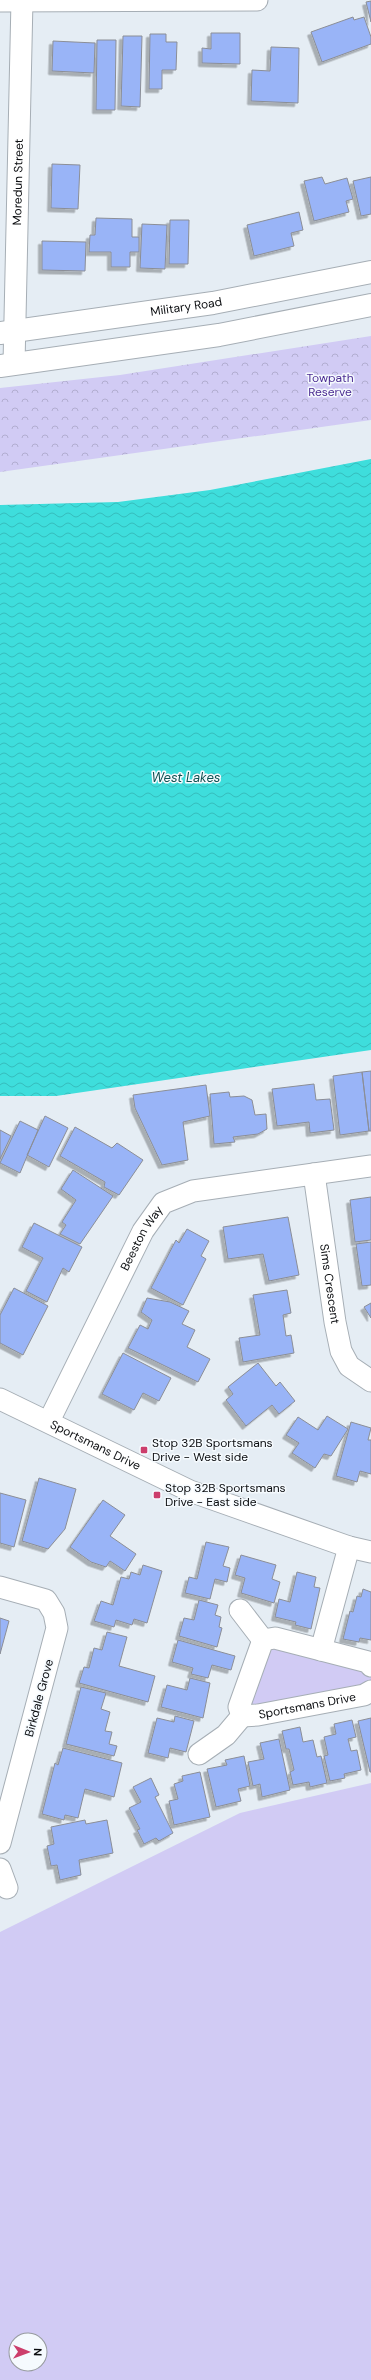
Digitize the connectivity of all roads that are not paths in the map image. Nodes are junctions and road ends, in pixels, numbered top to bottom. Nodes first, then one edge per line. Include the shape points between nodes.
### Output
1 (22, 0) edge
2 (257, 0) edge
3 (0, 1) edge
4 (371, 272) edge
5 (371, 305) edge
6 (7, 332) edge
7 (7, 365) edge
8 (371, 1166) edge
9 (314, 1174) junction
10 (371, 1381) edge
11 (0, 1399) edge
12 (49, 1421) junction
13 (349, 1547) junction
14 (371, 1552) edge
15 (0, 1587) edge
16 (240, 1610) dead end
17 (263, 1640) junction
18 (321, 1650) junction
19 (371, 1666) edge
20 (371, 1691) edge
21 (242, 1716) junction
22 (199, 1754) dead end
23 (0, 1843) edge

1 - 2 street
1 - 3 street
1 - 6 street, Moredun Street
4 - 6 main road, Military Road via 213,303
5 - 7 main road via 219,335
6 - 7 street, Moredun Street
8 - 9 street, Beeston Way
9 - 10 street, Sims Crescent via 341,1351 349,1366
9 - 12 street, Beeston Way via 193,1191 163,1203 143,1231
11 - 12 street, Sportsmans Drive
12 - 13 street, Sportsmans Drive via 190,1491
13 - 14 street, Sportsmans Drive
13 - 18 street
15 - 23 street, Birkdale Grove via 46,1600 54,1613 57,1628
16 - 17 street
17 - 18 street via 275,1638
17 - 21 street, Sportsmans Drive via 240,1707
18 - 19 street via 368,1662
20 - 21 street, Sportsmans Drive via 364,1695
21 - 22 street, Sportsmans Drive via 226,1735

